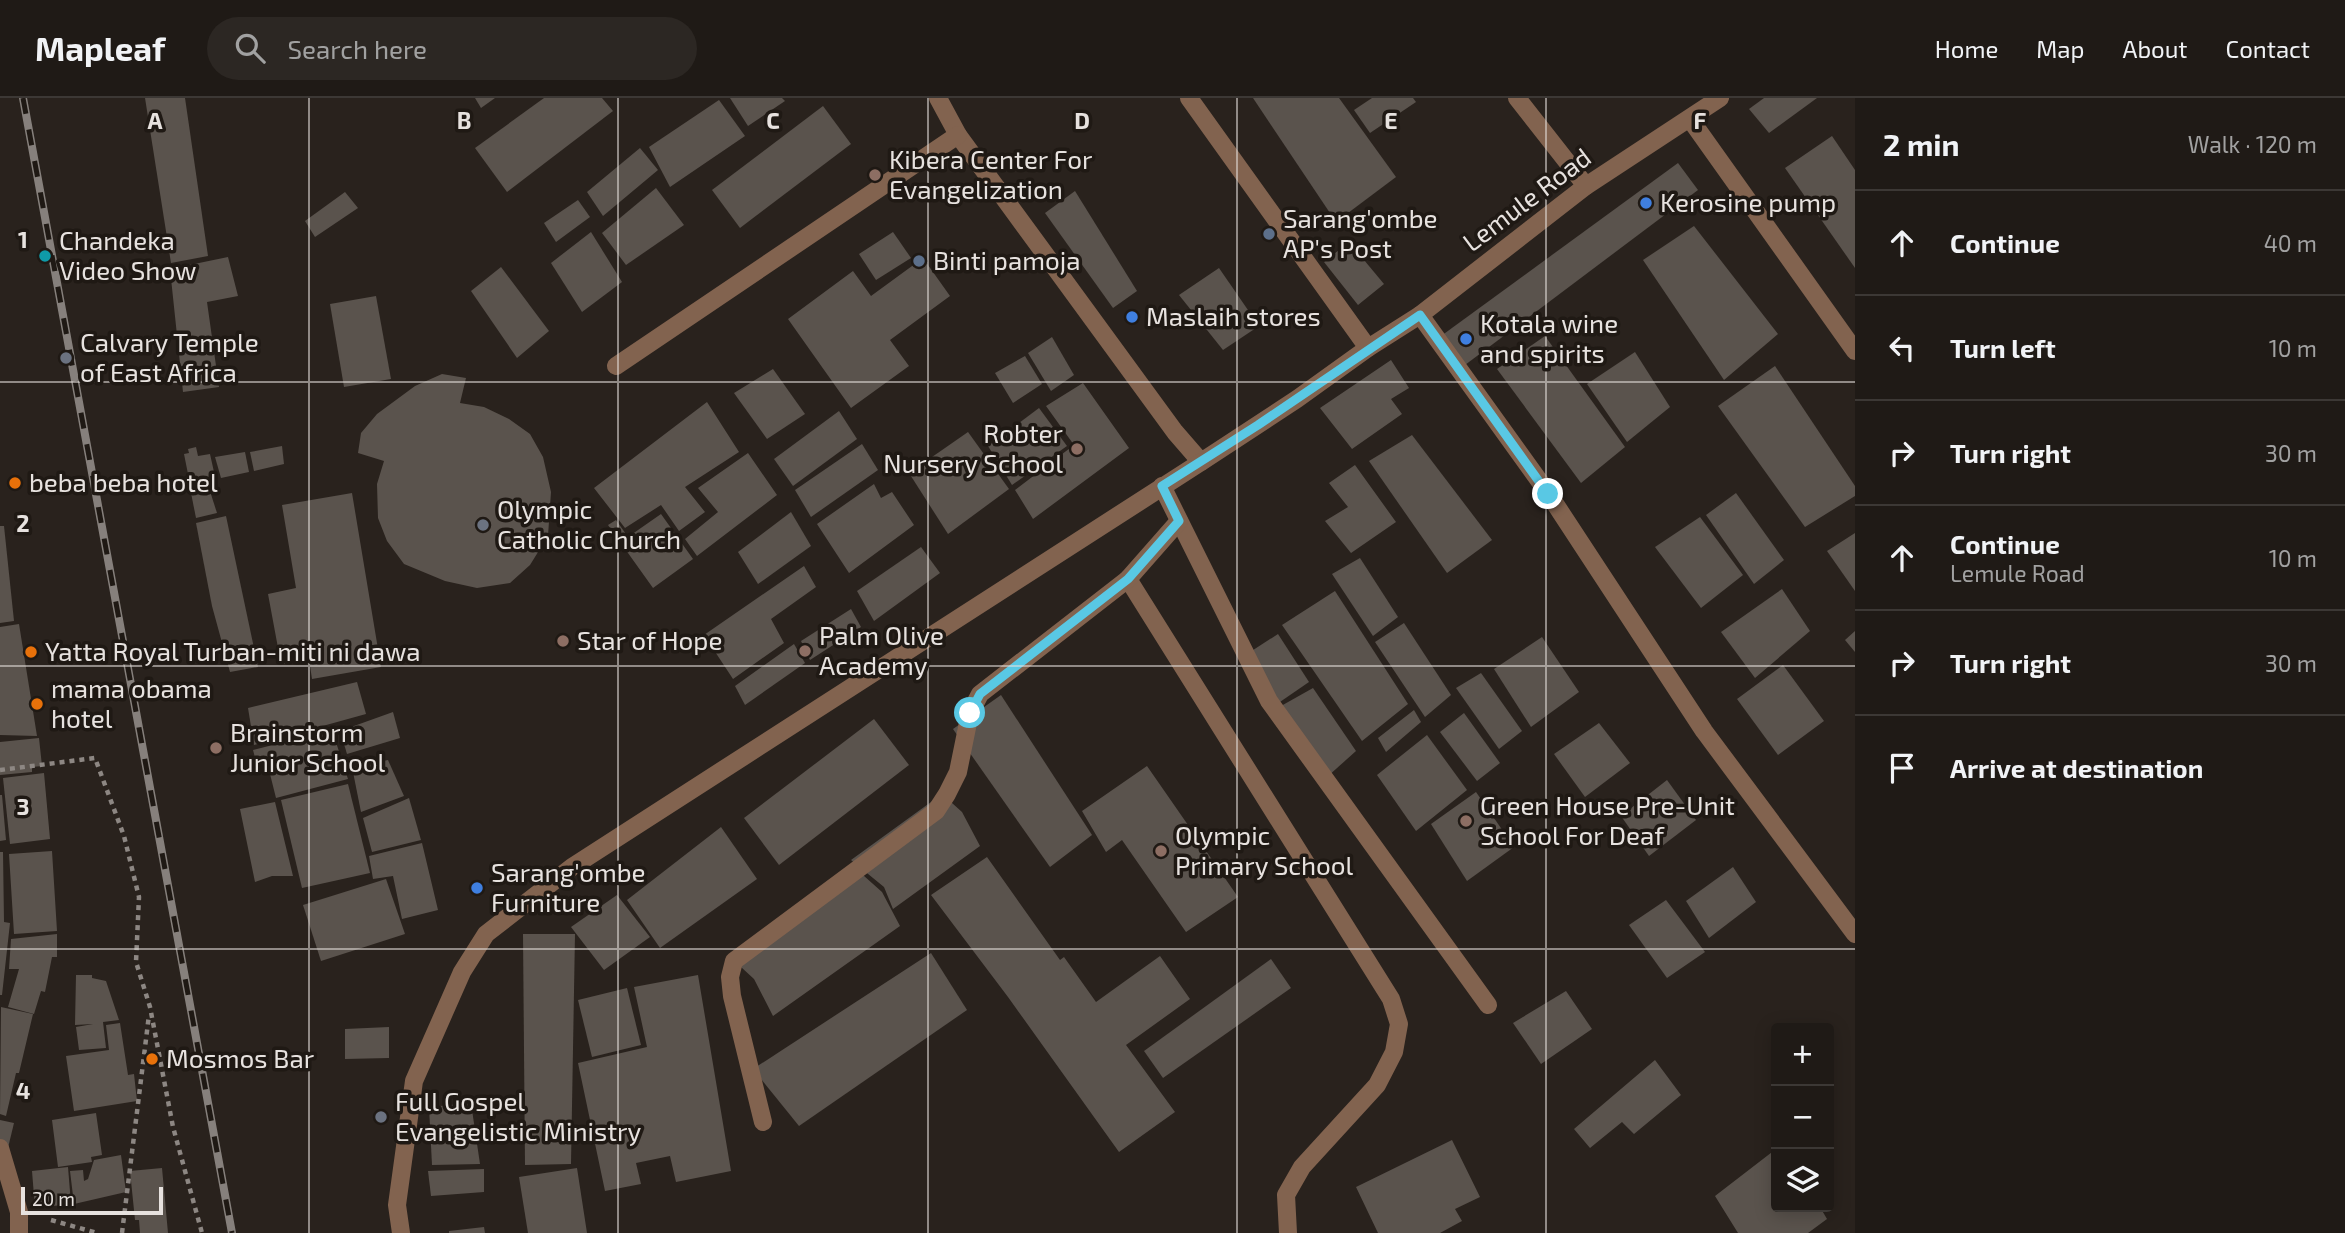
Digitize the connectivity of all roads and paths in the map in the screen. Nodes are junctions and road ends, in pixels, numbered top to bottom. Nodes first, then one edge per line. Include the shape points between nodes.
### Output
1 (938, 98) edge
2 (1189, 98) edge
3 (1517, 98) edge
4 (1720, 98) edge
5 (1690, 119) junction
6 (958, 135) junction
7 (1586, 186) junction
8 (1420, 315) junction
9 (1368, 348) junction
10 (1855, 351) edge
11 (616, 366) dead end
12 (1201, 462) junction
13 (1162, 486) junction
14 (1179, 521) junction
15 (1128, 579) junction
16 (0, 770) edge
17 (1855, 934) edge
18 (1488, 1005) dead end
19 (150, 1007) junction
20 (763, 1122) dead end
21 (0, 1148) edge
22 (19, 1212) junction
23 (19, 1233) edge
24 (97, 1233) edge
25 (122, 1233) edge
26 (202, 1233) edge
27 (401, 1233) edge
28 (1288, 1233) edge

1 - 6 street
2 - 9 street
3 - 7 street
4 - 5 street, Lemule Road
5 - 7 street, Lemule Road
5 - 10 street
6 - 11 street
6 - 12 street
7 - 8 street, Lemule Road
8 - 9 street, Lemule Road
8 - 17 street via 1548,494 1704,731
9 - 12 street, Lemule Road
12 - 13 street, Lemule Road
13 - 14 street
13 - 27 street, Lemule Road via 572,867 486,934 462,972 414,1081 397,1205
14 - 15 street
14 - 18 street via 1269,701
15 - 20 street via 980,694 970,713 958,772 936,811 734,961 732,996
15 - 28 street via 1391,999 1399,1024 1394,1052 1377,1085 1302,1167 1286,1195
16 - 19 path via 95,758 124,836 139,897 136,962
19 - 25 path
19 - 26 path via 173,1127
21 - 22 street
22 - 23 street
22 - 24 path

